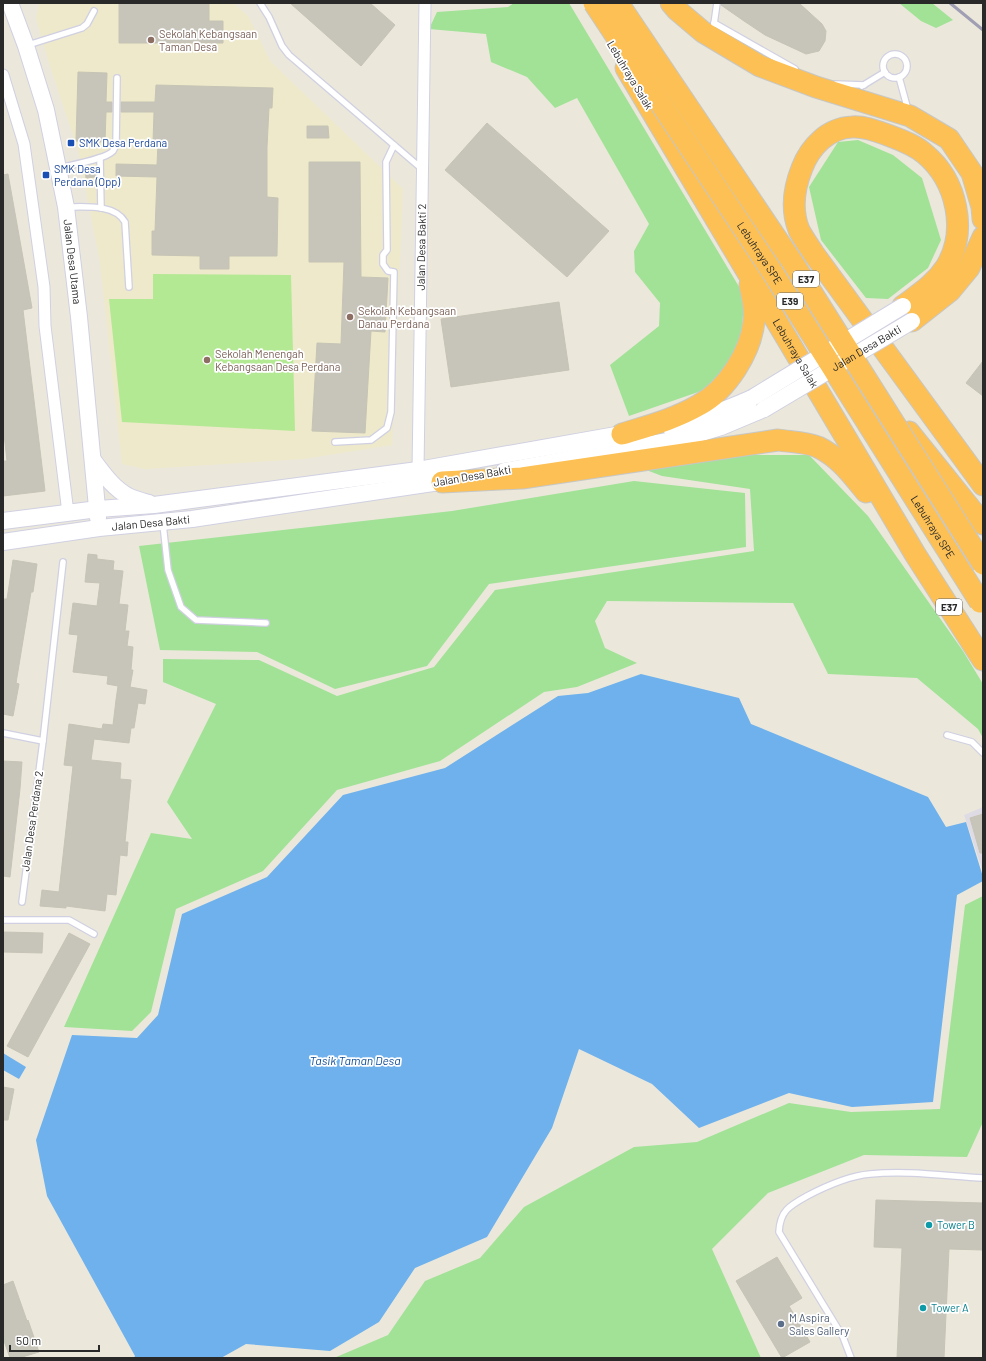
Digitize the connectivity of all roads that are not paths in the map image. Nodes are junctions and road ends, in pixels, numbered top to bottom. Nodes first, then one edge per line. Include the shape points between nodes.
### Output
1 (10, 3) edge
2 (260, 3) edge
3 (425, 3) edge
4 (586, 3) edge
5 (594, 3) edge
6 (618, 3) edge
7 (630, 3) edge
8 (717, 3) edge
9 (677, 6) edge
10 (94, 12) dead end
11 (712, 30) junction
12 (26, 46) junction
13 (798, 71) dead end
14 (885, 72) junction
15 (3, 75) edge
16 (899, 77) junction
17 (117, 78) dead end
18 (864, 85) junction
19 (840, 90) junction
20 (910, 116) junction
21 (394, 145) junction
22 (100, 158) junction
23 (58, 168) junction
24 (422, 169) junction
25 (66, 207) junction
26 (101, 208) junction
27 (983, 219) edge
28 (983, 236) edge
29 (745, 269) junction
30 (129, 287) dead end
31 (908, 313) junction
32 (870, 380) junction
33 (758, 404) junction
34 (622, 434) junction
35 (335, 442) dead end
36 (93, 460) junction
37 (418, 470) junction
38 (442, 482) junction
39 (983, 485) edge
40 (154, 505) junction
41 (98, 509) junction
42 (68, 512) junction
43 (3, 521) edge
44 (162, 522) junction
45 (983, 524) edge
46 (99, 528) junction
47 (3, 542) edge
48 (915, 554) junction
49 (983, 554) edge
50 (64, 562) dead end
51 (983, 564) edge
52 (983, 608) edge
53 (266, 623) dead end
54 (983, 660) edge
55 (3, 733) edge
56 (947, 735) dead end
57 (43, 741) junction
58 (983, 753) edge
59 (22, 902) dead end
60 (3, 920) edge
61 (94, 934) dead end
62 (983, 1178) edge
63 (851, 1358) edge

1 - 12 street, Jalan Desa Utama
2 - 21 lane via 289,55
3 - 24 street, Jalan Desa Bakti 2
4 - 29 highway, Lebuhraya Salak / E37
5 - 52 highway, Lebuhraya SPE / E39, bridge via 773,273
6 - 51 highway, Lebuhraya SPE / E39, bridge via 793,263
7 - 32 highway, E37
8 - 11 lane
9 - 11 highway via 703,32
10 - 12 lane via 82,28
11 - 13 lane
11 - 19 highway via 760,66 816,87
12 - 23 street, Jalan Desa Utama via 46,110
14 - 16 lane via 891,77
14 - 16 lane via 883,65 886,58 900,56 906,61 906,69
14 - 18 lane
15 - 42 street via 24,144 44,287 45,326
16 - 20 lane
17 - 22 lane via 116,145 112,151
18 - 19 lane
18 - 19 lane
19 - 20 highway
20 - 27 highway via 949,139 972,173
21 - 24 lane
21 - 35 lane via 386,162 388,250 382,256 383,264 388,271 394,272 391,412 386,428 371,440
22 - 23 lane
22 - 26 lane
23 - 25 street, Jalan Desa Utama
24 - 37 street, Jalan Desa Bakti 2
25 - 26 lane
25 - 36 street, Jalan Desa Utama
26 - 30 lane via 120,215 125,222
28 - 31 highway via 969,268 950,292
29 - 34 highway via 753,302 754,320 751,336 738,367 714,394 700,405 680,415
29 - 48 highway, Lebuhraya Salak / E37
31 - 33 street, Jalan Desa Bakti, bridge
31 - 39 highway via 945,268 954,251 958,232 956,211 950,191 942,173 925,153 869,128 853,126 837,129 816,143 804,162 795,184 794,207 799,230 818,260
32 - 45 highway
32 - 49 highway, E37
33 - 34 street, Jalan Desa Bakti via 697,420
33 - 38 street, Jalan Desa Bakti via 721,427 688,437
34 - 37 street, Jalan Desa Bakti
36 - 40 street via 119,490
36 - 41 street, Jalan Desa Utama
37 - 40 street, Jalan Desa Bakti
38 - 44 street, Jalan Desa Bakti
38 - 48 highway via 522,478 778,440 803,443 818,447 837,459
40 - 41 street, Jalan Desa Bakti
41 - 42 street, Jalan Desa Bakti
41 - 46 street, Jalan Desa Utama
42 - 43 street, Jalan Desa Bakti
44 - 46 street, Jalan Desa Bakti
44 - 53 lane via 168,570 181,606 196,620
46 - 47 street, Jalan Desa Bakti
48 - 54 highway, Lebuhraya Salak / E37
50 - 57 lane, Jalan Desa Perdana 2
55 - 57 lane
56 - 58 lane via 972,742
57 - 59 lane, Jalan Desa Perdana 2
60 - 61 lane via 69,920
62 - 63 lane via 899,1173 869,1174 824,1187 784,1212 779,1232 843,1337

